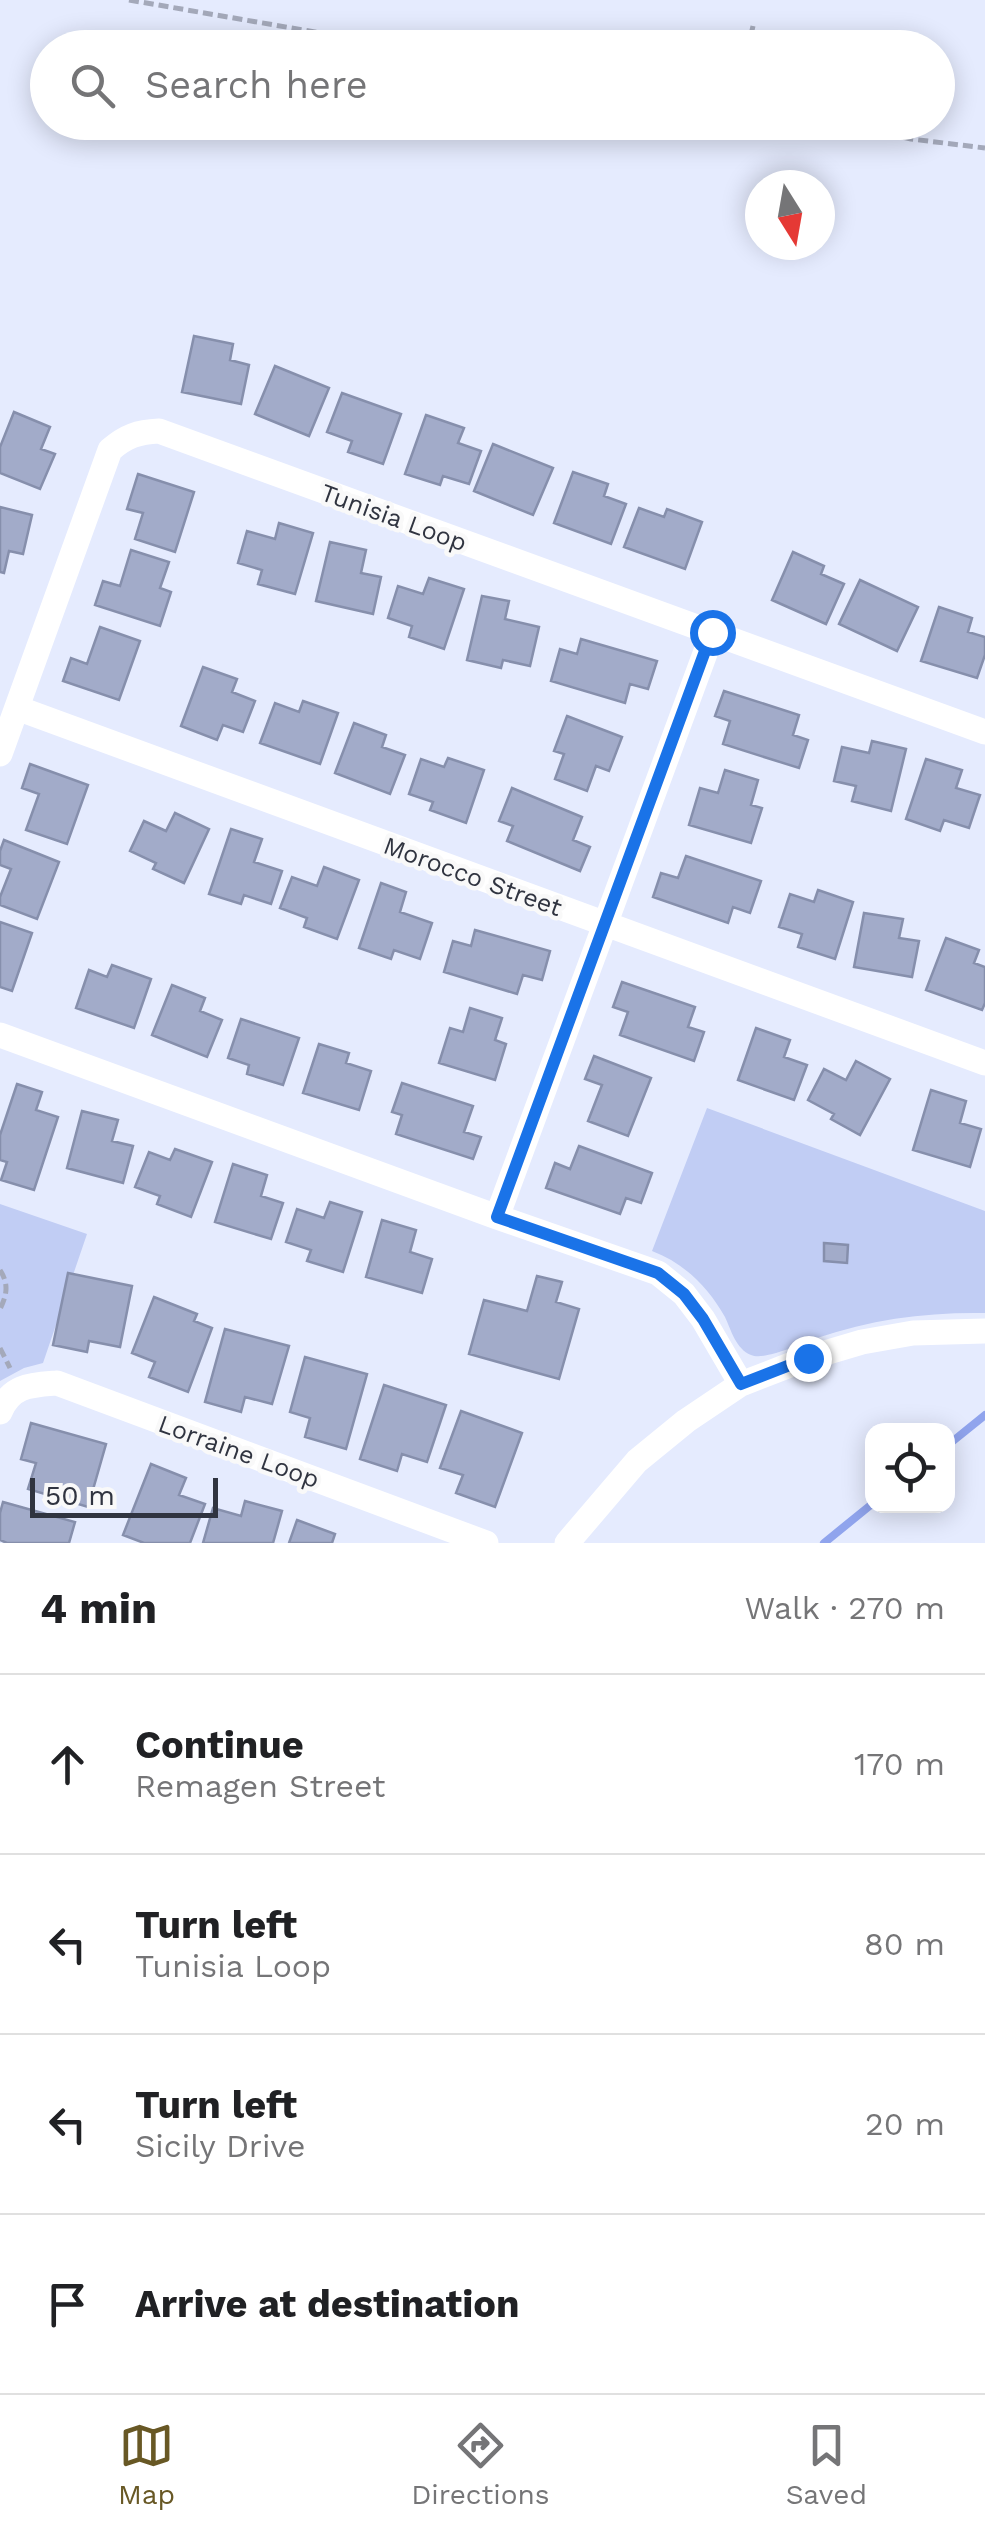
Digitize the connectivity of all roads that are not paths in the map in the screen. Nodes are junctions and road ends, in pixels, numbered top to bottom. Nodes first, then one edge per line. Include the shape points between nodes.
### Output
1 (712, 632) junction
2 (17, 708) junction
3 (985, 732) edge
4 (0, 754) edge
5 (605, 925) junction
6 (0, 1035) edge
7 (985, 1063) edge
8 (497, 1217) junction
9 (985, 1331) edge
10 (741, 1384) junction
11 (0, 1412) edge
12 (486, 1543) edge
13 (567, 1543) edge

1 - 2 street, Tunisia Loop via 159,432 139,432 110,450
1 - 3 street, Tunisia Loop
1 - 5 street
2 - 4 street, Tunisia Loop
2 - 5 street, Morocco Street
5 - 7 street, Morocco Street
5 - 8 street
6 - 8 street
8 - 10 street via 658,1273 703,1319
9 - 10 street via 862,1342
10 - 13 street via 637,1462
11 - 12 street, Lorraine Loop via 15,1390 57,1384

